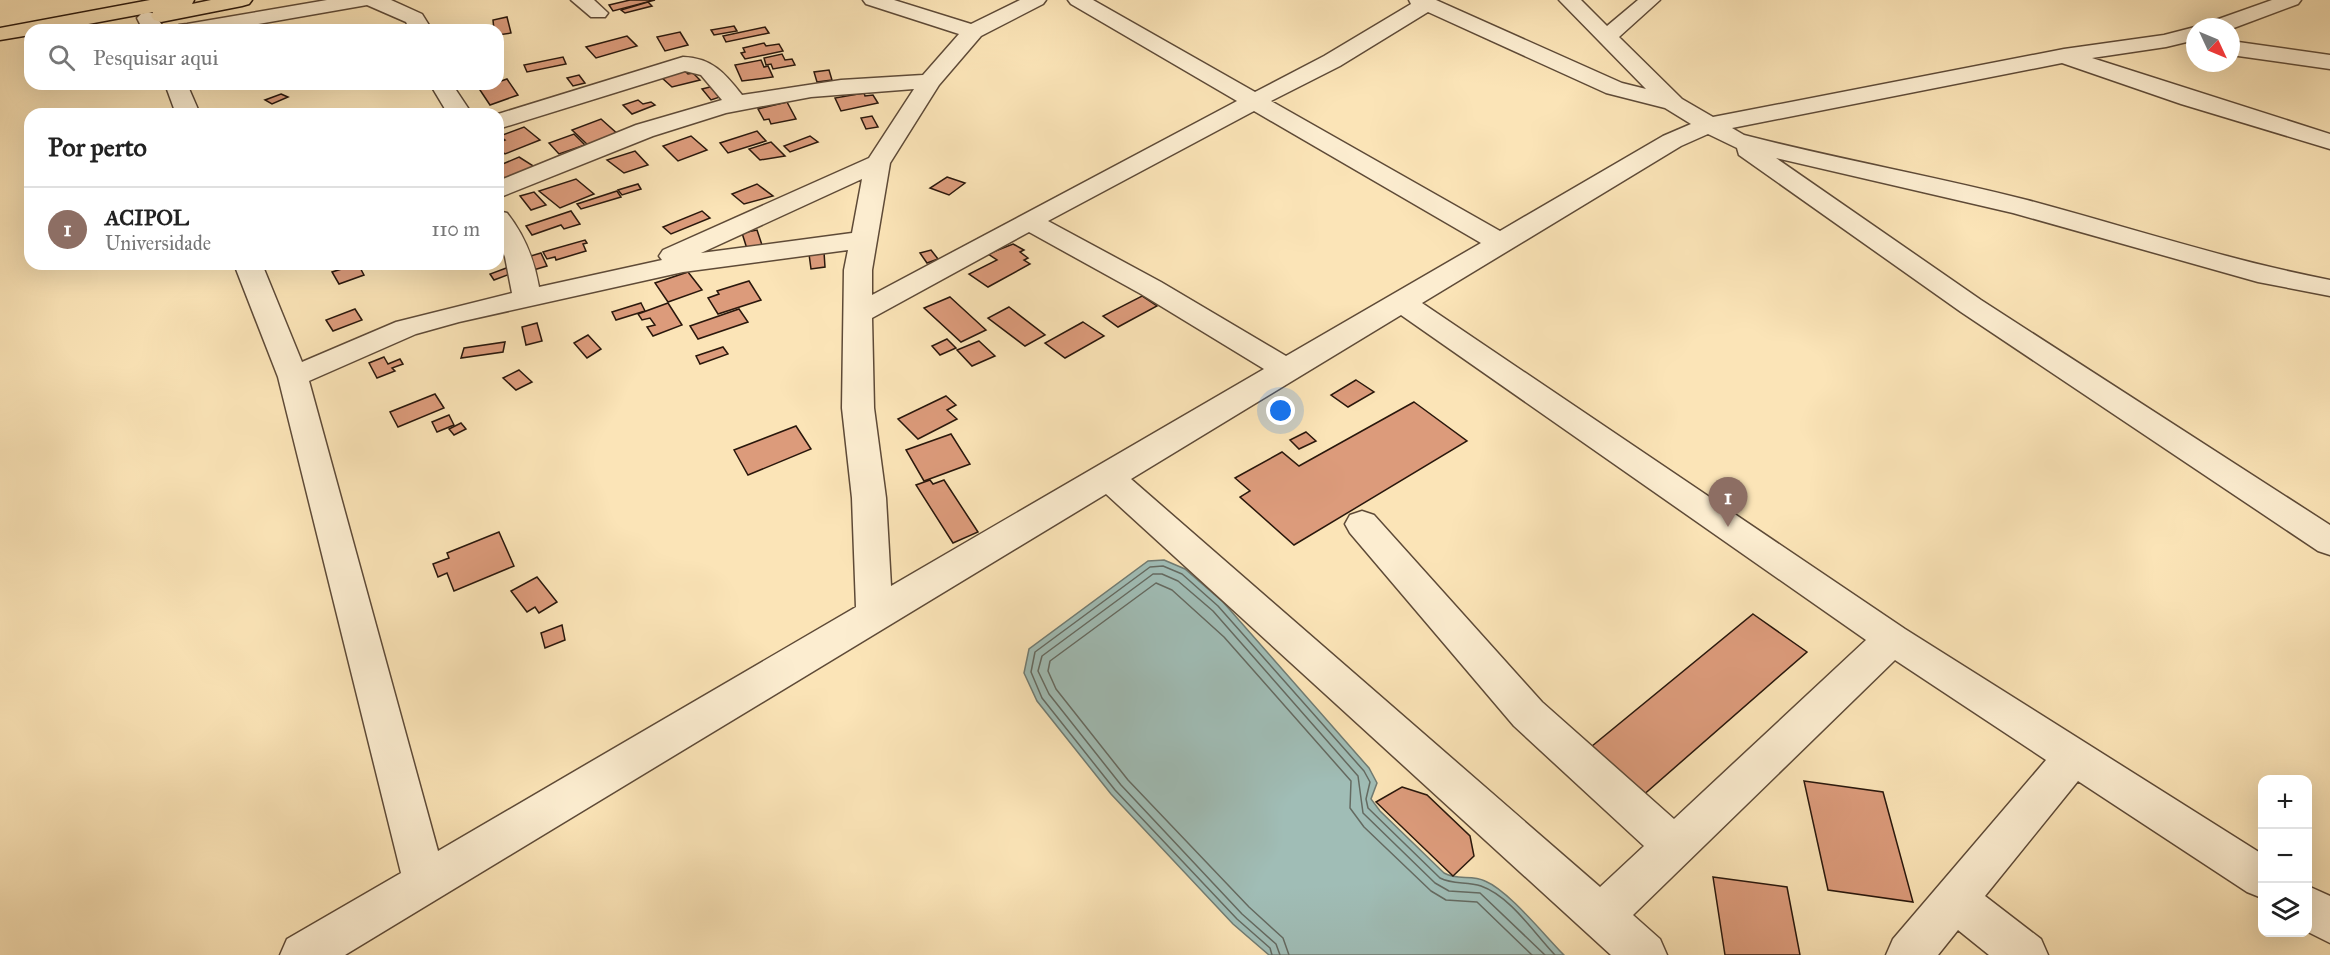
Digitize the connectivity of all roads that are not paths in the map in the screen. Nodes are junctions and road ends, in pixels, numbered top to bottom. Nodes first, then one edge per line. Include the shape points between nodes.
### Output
1 (184, 0) edge
2 (242, 0) edge
3 (363, 0) edge
4 (373, 0) edge
5 (582, 0) edge
6 (873, 0) edge
7 (1036, 0) edge
8 (1078, 0) edge
9 (1569, 0) edge
10 (1650, 0) edge
11 (2291, 0) edge
12 (1423, 2) edge
13 (598, 13) dead end
14 (2240, 19) edge
15 (50, 24) edge
16 (151, 24) edge
17 (222, 24) edge
18 (418, 24) edge
19 (24, 29) edge
20 (973, 31) junction
21 (0, 33) edge
22 (2186, 35) edge
23 (1608, 36) junction
24 (24, 41) edge
25 (2166, 41) junction
26 (2186, 43) edge
27 (0, 45) edge
28 (2240, 49) edge
29 (2064, 56) junction
30 (2330, 62) edge
31 (930, 82) junction
32 (178, 90) edge
33 (445, 90) edge
34 (1255, 101) junction
35 (1674, 104) junction
36 (738, 105) junction
37 (186, 108) edge
38 (456, 108) edge
39 (504, 120) edge
40 (1722, 132) junction
41 (2330, 142) edge
42 (878, 163) junction
43 (504, 188) edge
44 (1030, 222) junction
45 (504, 226) edge
46 (863, 240) junction
47 (1499, 242) junction
48 (250, 270) edge
49 (633, 274) junction
50 (2330, 288) edge
51 (527, 300) junction
52 (1400, 301) junction
53 (858, 314) junction
54 (1286, 369) junction
55 (293, 377) junction
56 (1106, 476) junction
57 (1362, 524) dead end
58 (2330, 542) edge
59 (875, 614) junction
60 (1892, 639) junction
61 (2074, 756) junction
62 (1676, 847) junction
63 (2258, 875) edge
64 (425, 882) junction
65 (1956, 901) junction
66 (2312, 910) edge
67 (1601, 916) junction
68 (2330, 922) edge
69 (303, 955) edge
70 (1644, 955) edge
71 (1909, 955) edge
72 (2025, 955) edge

1 - 15 main road
2 - 16 main road
3 - 17 street
4 - 18 street via 415,18
5 - 13 street
6 - 20 street
7 - 20 street
8 - 34 street
9 - 23 street
10 - 23 street
11 - 14 street
12 - 34 street via 1332,61
12 - 35 street via 1614,88
19 - 21 main road
20 - 31 street
22 - 25 street
23 - 35 street
24 - 27 main road
25 - 26 street
25 - 29 street
28 - 30 street
29 - 40 street
29 - 41 street
31 - 36 street via 822,90
31 - 42 street
32 - 37 street
33 - 38 street
34 - 44 street
34 - 47 street
35 - 40 street
36 - 39 street via 708,68 694,63
36 - 43 street via 655,127
40 - 47 street via 1672,141
40 - 50 street via 1835,166 2018,206 2268,276
40 - 58 street via 1971,306
42 - 46 street
42 - 49 street
44 - 53 street
44 - 54 street via 1151,288
45 - 51 street via 524,275
46 - 49 street
46 - 53 street
47 - 52 street
48 - 55 street
49 - 51 street
51 - 55 street via 453,314 406,328
52 - 54 street
52 - 60 street
53 - 59 street via 858,408 869,498
54 - 56 street
55 - 64 street
56 - 59 street
56 - 67 street
57 - 62 street via 1528,714
59 - 64 street
60 - 61 street
60 - 62 street
61 - 63 street
61 - 65 street
62 - 67 street
64 - 69 street
65 - 71 street
65 - 72 street
66 - 68 street
67 - 70 street

